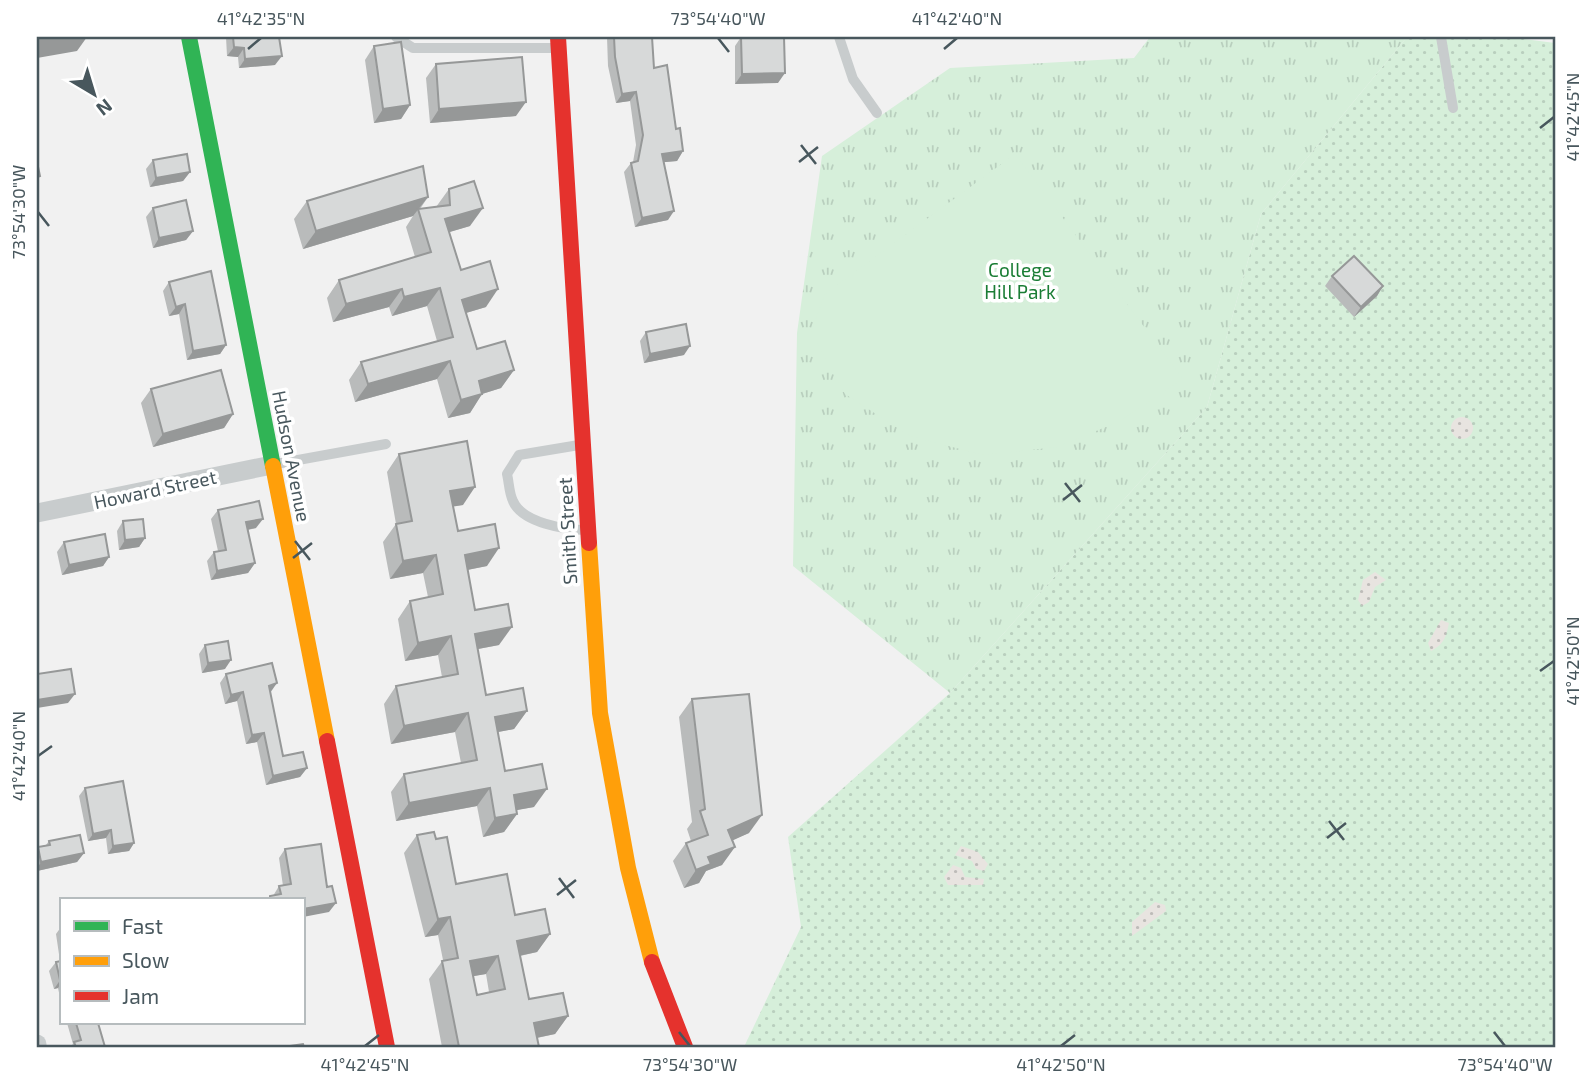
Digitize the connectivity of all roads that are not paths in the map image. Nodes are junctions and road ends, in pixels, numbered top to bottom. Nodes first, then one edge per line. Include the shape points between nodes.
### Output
1 (189, 37) edge
2 (396, 37) edge
3 (839, 37) edge
4 (1441, 37) edge
5 (559, 42) edge
6 (1453, 108) dead end
7 (877, 113) dead end
8 (386, 444) dead end
9 (583, 444) junction
10 (272, 465) junction
11 (37, 513) edge
12 (588, 530) junction
13 (671, 1014) junction
14 (666, 1036) dead end
15 (387, 1047) edge
16 (685, 1047) edge

1 - 10 street, Hudson Avenue
2 - 5 lane via 413,48
3 - 7 lane via 853,79
4 - 6 lane
5 - 9 street, Smith Street
8 - 10 lane
9 - 12 street, Smith Street
9 - 12 lane via 519,454 507,474 513,501 521,512 562,530
10 - 11 street, Howard Street
10 - 15 street, Hudson Avenue
12 - 13 street, Smith Street via 600,713 609,767 648,952
13 - 14 street
13 - 16 street, Smith Street

